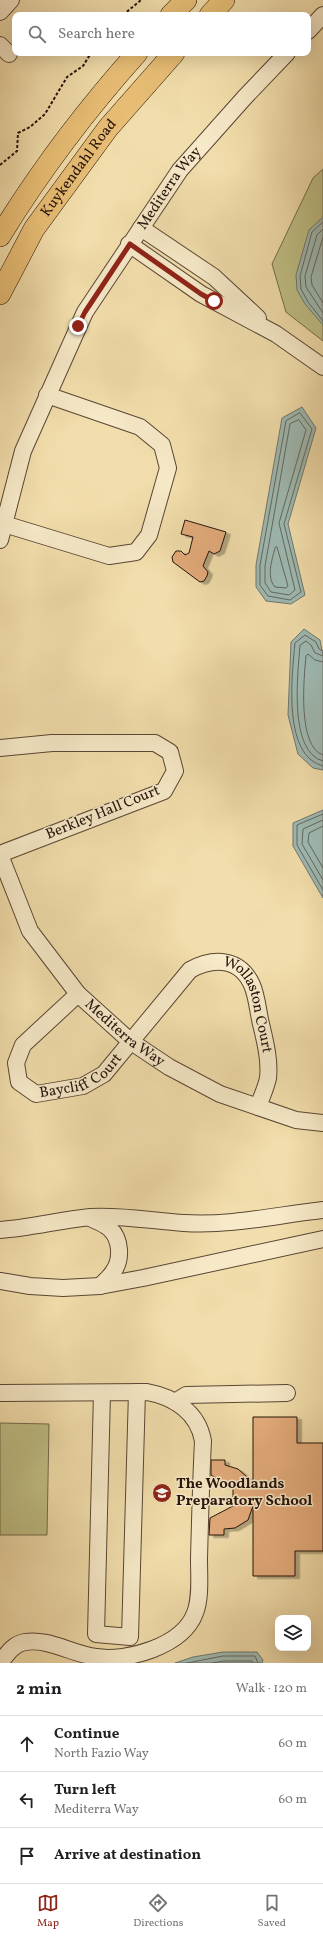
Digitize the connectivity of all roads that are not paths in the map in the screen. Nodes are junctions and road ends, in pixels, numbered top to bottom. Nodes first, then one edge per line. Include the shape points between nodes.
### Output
1 (11, 0) edge
2 (186, 0) edge
3 (224, 0) edge
4 (0, 12) edge
5 (175, 12) edge
6 (213, 12) edge
7 (323, 15) edge
8 (311, 28) edge
9 (134, 56) edge
10 (171, 56) edge
11 (284, 56) edge
12 (141, 228) junction
13 (0, 236) edge
14 (130, 244) junction
15 (0, 294) edge
16 (276, 334) junction
17 (323, 368) edge
18 (47, 395) junction
19 (4, 524) junction
20 (0, 540) edge
21 (0, 748) edge
22 (0, 854) edge
23 (78, 994) junction
24 (130, 1041) junction
25 (258, 1107) junction
26 (323, 1123) edge
27 (323, 1210) edge
28 (89, 1217) junction
29 (0, 1230) edge
30 (323, 1238) edge
31 (0, 1280) edge
32 (100, 1286) junction
33 (102, 1392) junction
34 (137, 1392) junction
35 (0, 1393) edge
36 (287, 1393) dead end
37 (175, 1402) junction
38 (96, 1634) junction
39 (96, 1657) junction
40 (0, 1663) edge

1 - 4 street
2 - 5 main road
3 - 6 main road
7 - 8 street
9 - 13 main road, Kuykendahl Road via 64,142
10 - 15 main road, Kuykendahl Road via 108,128 34,229
11 - 12 street, Mediterra Way via 180,170
12 - 14 street, Mediterra Way
12 - 16 street via 214,277
14 - 16 street via 201,294
14 - 18 street, Mediterra Way via 85,312
16 - 17 street
18 - 19 street, Mediterra Way via 23,451
18 - 19 street via 140,426 162,445 168,468 150,535 136,552 109,556
19 - 20 street, Mediterra Way
21 - 22 street, Berkley Hall Court via 52,743 155,743 170,752 175,771 164,791
22 - 23 street, Mediterra Way via 30,930
23 - 24 street, Mediterra Way
23 - 24 street, Baycliff Court via 23,1045 16,1063 19,1082 36,1094 83,1086 104,1074
24 - 25 street, Mediterra Way via 194,1082
24 - 25 street, Wollaston Court via 190,970 202,963 218,960 231,964 243,972 252,985 266,1047 268,1078
25 - 26 street, Mediterra Way via 296,1120
27 - 28 street via 233,1222 185,1223
28 - 29 street via 22,1229
28 - 32 street via 110,1229 117,1239 119,1249 113,1273
30 - 32 street
31 - 32 street via 30,1286 63,1288
33 - 34 street
33 - 35 street
33 - 38 street
34 - 37 street via 161,1395
34 - 38 street via 130,1637
36 - 37 street via 186,1395
37 - 39 street via 193,1417 201,1428 203,1441 196,1612 182,1632 143,1653 115,1658
38 - 39 street
39 - 40 street via 46,1643 23,1642 10,1649

